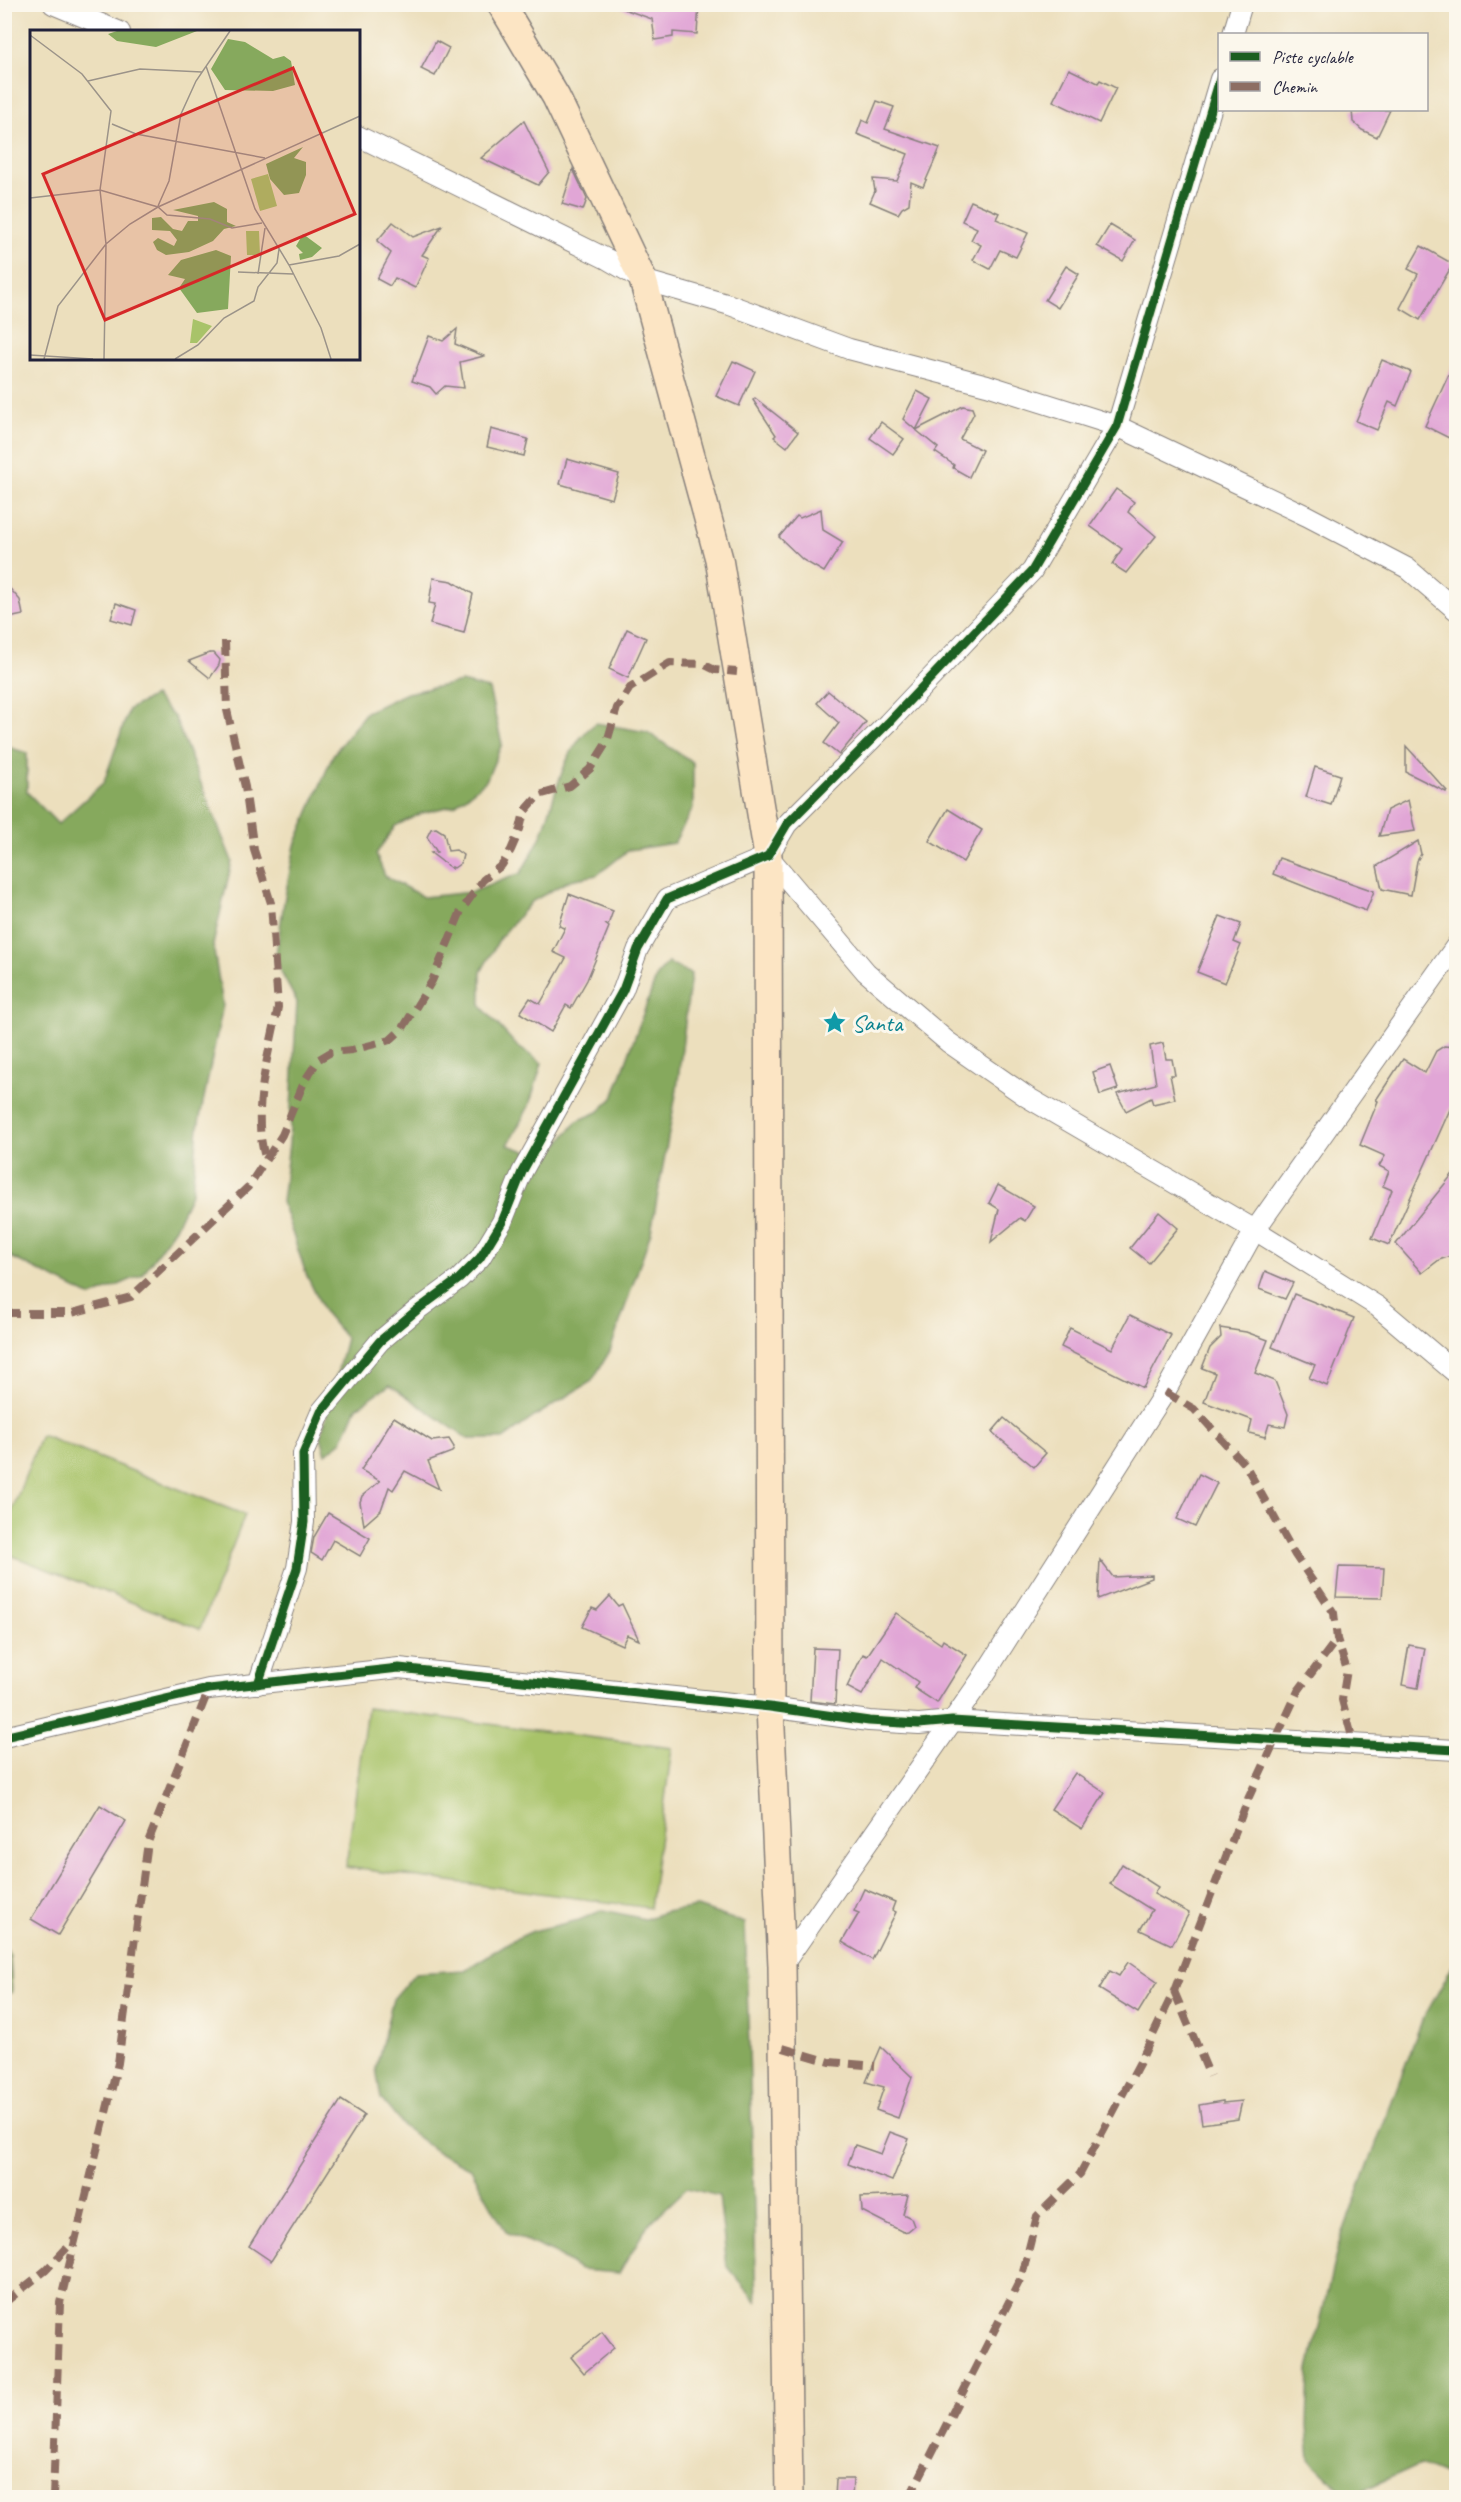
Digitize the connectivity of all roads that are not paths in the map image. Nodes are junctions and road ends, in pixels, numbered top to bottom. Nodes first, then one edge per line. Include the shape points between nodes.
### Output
1 (53, 4) edge
2 (501, 4) edge
3 (1242, 4) edge
4 (115, 30) edge
5 (1233, 33) edge
6 (1218, 86) edge
7 (360, 137) edge
8 (643, 280) junction
9 (1117, 426) junction
10 (1456, 610) edge
11 (768, 856) junction
12 (1456, 946) edge
13 (1255, 1230) junction
14 (1456, 1373) edge
15 (258, 1684) junction
16 (770, 1707) junction
17 (952, 1721) junction
18 (4, 1737) edge
19 (1456, 1750) edge
20 (782, 1966) junction
21 (789, 2498) edge

1 - 4 street
2 - 8 main road via 556,97
3 - 5 street
6 - 9 street
7 - 8 street
8 - 9 street via 730,304 849,349 987,385
8 - 11 main road via 719,559
9 - 10 street via 1407,568
9 - 11 street via 1032,571 787,824
11 - 13 street via 866,972 948,1042 1027,1097
11 - 15 street via 667,899 638,949 623,990 522,1172 502,1222 480,1258 380,1341 321,1412 303,1454 304,1522 297,1568
11 - 16 main road
12 - 13 street
13 - 14 street via 1377,1306
13 - 17 street via 1165,1392
15 - 16 street via 399,1668
15 - 18 street via 209,1689
16 - 17 street via 869,1721
16 - 20 main road
17 - 19 street
17 - 20 street
20 - 21 main road

